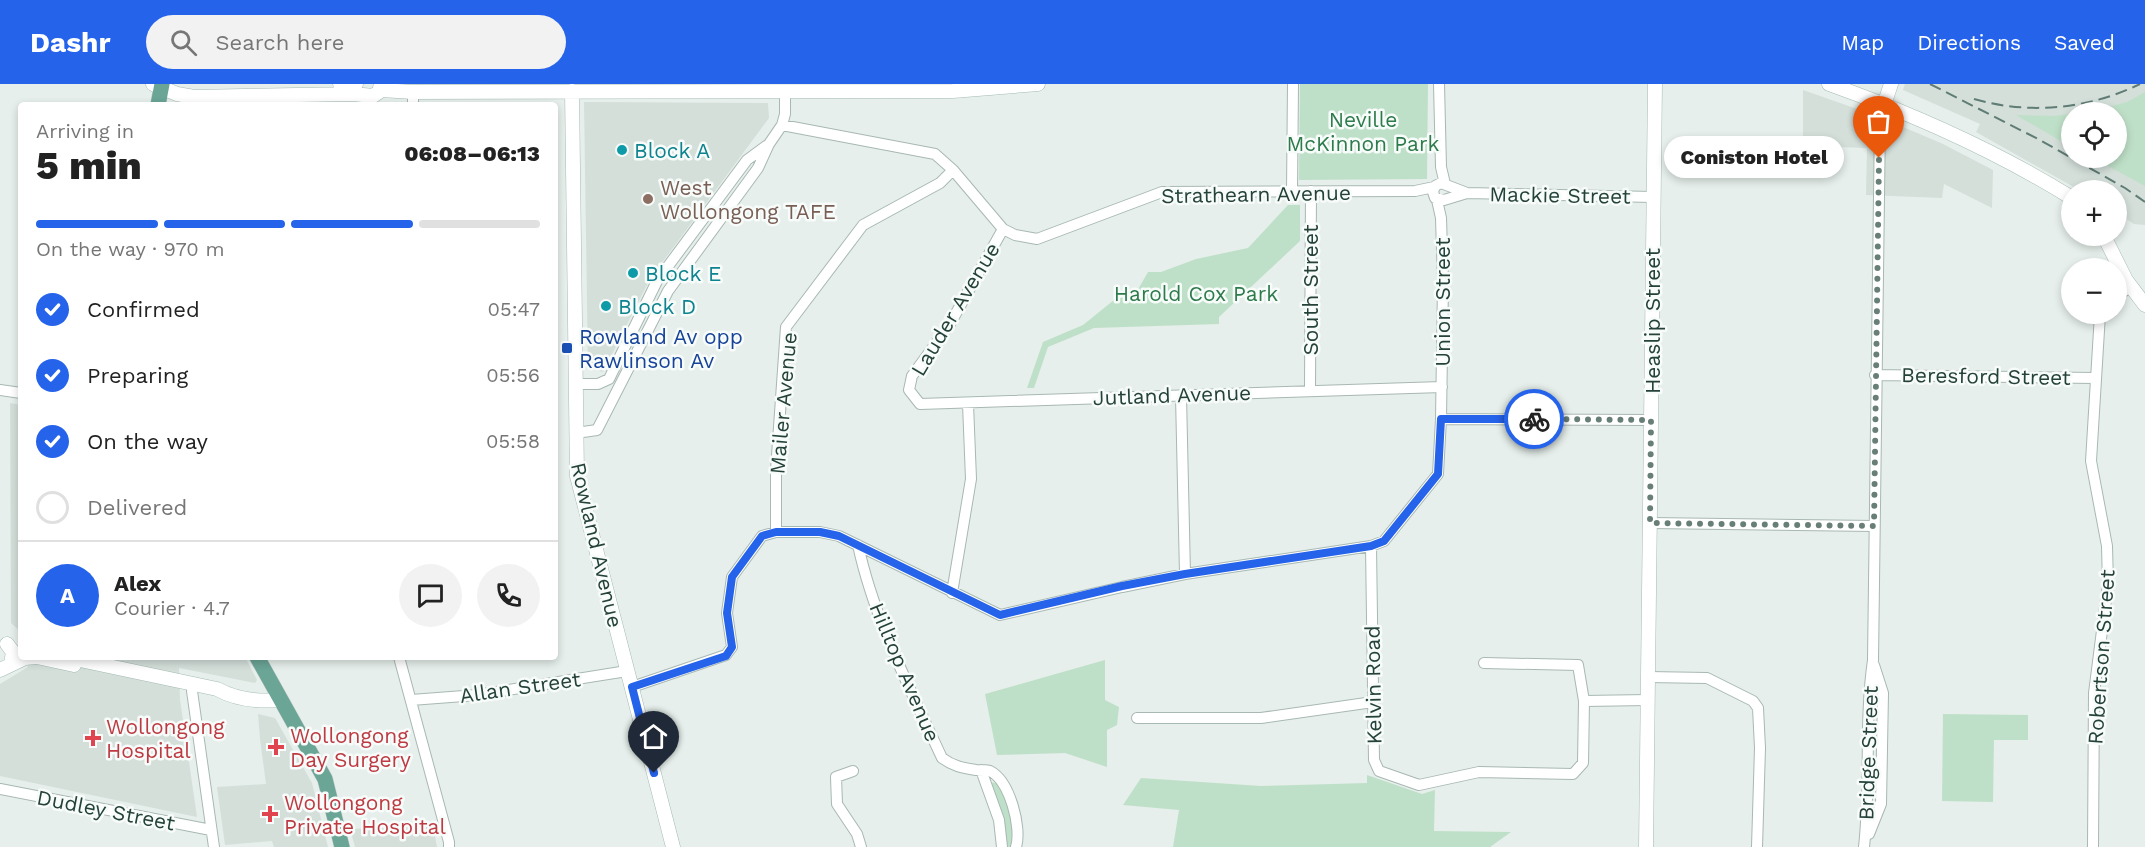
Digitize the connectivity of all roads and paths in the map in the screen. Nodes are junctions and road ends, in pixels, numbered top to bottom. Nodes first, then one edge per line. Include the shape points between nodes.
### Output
1 (356, 84) edge
2 (1038, 84) edge
3 (1293, 84) edge
4 (1439, 84) edge
5 (1655, 84) edge
6 (1829, 84) edge
7 (1890, 84) edge
8 (159, 85) edge
9 (373, 88) edge
10 (343, 92) edge
11 (572, 92) junction
12 (785, 92) junction
13 (413, 99) edge
14 (158, 102) edge
15 (1884, 105) junction
16 (782, 125) junction
17 (769, 144) junction
18 (953, 170) junction
19 (1292, 191) junction
20 (1311, 191) junction
21 (2061, 191) edge
22 (1441, 192) junction
23 (1653, 197) junction
24 (1003, 229) junction
25 (2127, 288) edge
26 (2145, 304) edge
27 (2100, 324) edge
28 (1875, 375) junction
29 (2096, 378) junction
30 (575, 384) junction
31 (1442, 387) junction
32 (0, 390) edge
33 (909, 390) joint
34 (1310, 390) junction
35 (18, 393) edge
36 (1181, 396) junction
37 (968, 404) junction
38 (1441, 419) junction
39 (1651, 420) junction
40 (576, 434) junction
41 (1650, 523) junction
42 (1874, 526) junction
43 (776, 532) junction
44 (858, 545) junction
45 (1371, 546) junction
46 (1185, 574) junction
47 (952, 593) junction
48 (9, 645) edge
49 (27, 660) edge
50 (50, 660) edge
51 (80, 660) edge
52 (259, 660) edge
53 (400, 660) edge
54 (1484, 663) dead end
55 (5, 667) edge
56 (627, 671) junction
57 (1648, 677) junction
58 (632, 687) junction
59 (192, 691) junction
60 (229, 696) junction
61 (280, 700) junction
62 (411, 700) junction
63 (1648, 700) junction
64 (1584, 701) junction
65 (1372, 702) junction
66 (1137, 718) dead end
67 (853, 771) dead end
68 (981, 771) junction
69 (0, 789) edge
70 (211, 830) junction
71 (1864, 846) edge
72 (214, 847) edge
73 (342, 847) edge
74 (449, 847) edge
75 (673, 847) edge
76 (861, 847) edge
77 (1002, 847) edge
78 (1016, 847) edge
79 (1646, 847) edge
80 (1757, 847) edge
81 (2093, 847) edge

1 - 10 main road
2 - 12 main road via 953,91
3 - 19 street
4 - 22 street, Union Street
5 - 23 main road, Heaslip Street
6 - 15 main road
7 - 15 main road, Bridge Street
8 - 10 main road via 194,97
8 - 14 main road
9 - 10 main road
9 - 13 main road
11 - 12 main road
11 - 13 main road
11 - 30 main road, Rowland Avenue
12 - 16 street
15 - 21 main road via 2000,158
15 - 28 street, Bridge Street via 1880,118
16 - 17 street
16 - 18 street via 936,154
17 - 30 street via 747,160 657,281 609,379 598,384
17 - 40 street via 758,168 668,291 597,430
18 - 24 street
18 - 43 street, Mailer Avenue via 940,183 863,225 786,327 776,470
19 - 20 street, Strathearn Avenue
19 - 24 street, Strathearn Avenue via 1162,192 1037,239 1015,236
20 - 22 street, Strathearn Avenue
20 - 34 street, South Street
22 - 23 street, Mackie Street
22 - 31 street, Union Street
23 - 39 main road, Heaslip Street
24 - 33 street, Lauder Avenue via 950,324 912,376
25 - 26 main road
27 - 29 street, Robertson Street
28 - 29 street, Beresford Street
28 - 42 street, Bridge Street
29 - 81 street, Robertson Street via 2091,461 2107,546 2109,584 2094,693
30 - 40 main road, Rowland Avenue
31 - 34 street, Jutland Avenue
31 - 38 street, Union Street
32 - 35 street
33 - 37 street, Jutland Avenue via 920,404
34 - 36 street, Jutland Avenue
36 - 37 street, Jutland Avenue
36 - 46 street
37 - 47 street via 971,479
38 - 39 street
38 - 45 street, Union Street via 1438,474 1384,541
39 - 41 main road, Heaslip Street
40 - 56 main road, Rowland Avenue via 579,486
41 - 42 street
41 - 57 main road, Heaslip Street
42 - 71 street, Bridge Street via 1873,660
43 - 44 street via 820,532
43 - 58 street via 762,536 732,577 727,613 732,647 726,656
44 - 47 street
44 - 68 street, Hilltop Avenue via 892,649 942,758 955,767
45 - 46 street
45 - 65 street, Kelvin Road
46 - 47 street via 1000,615
48 - 55 main road via 13,652
49 - 55 main road
50 - 59 main road
51 - 60 main road via 217,689
52 - 61 main road
53 - 62 street
54 - 64 street via 1578,665
56 - 58 main road, Rowland Avenue
56 - 62 street, Allan Street via 477,695
57 - 63 main road, Heaslip Street
57 - 80 street via 1707,678 1753,700 1758,708 1760,748
58 - 75 main road, Rowland Avenue
59 - 60 main road
59 - 70 street
60 - 61 main road via 254,701
61 - 73 main road via 325,779
62 - 74 street
63 - 64 street
63 - 79 main road, Heaslip Street
64 - 65 street, Kelvin Road via 1584,763 1574,774 1479,772 1419,785 1379,771 1374,760
65 - 66 street via 1261,718
67 - 76 street via 831,776 837,804
68 - 77 street via 999,820
68 - 78 street, Hilltop Avenue via 990,771 1004,786 1014,811 1019,838
69 - 70 street, Dudley Street
70 - 72 street

